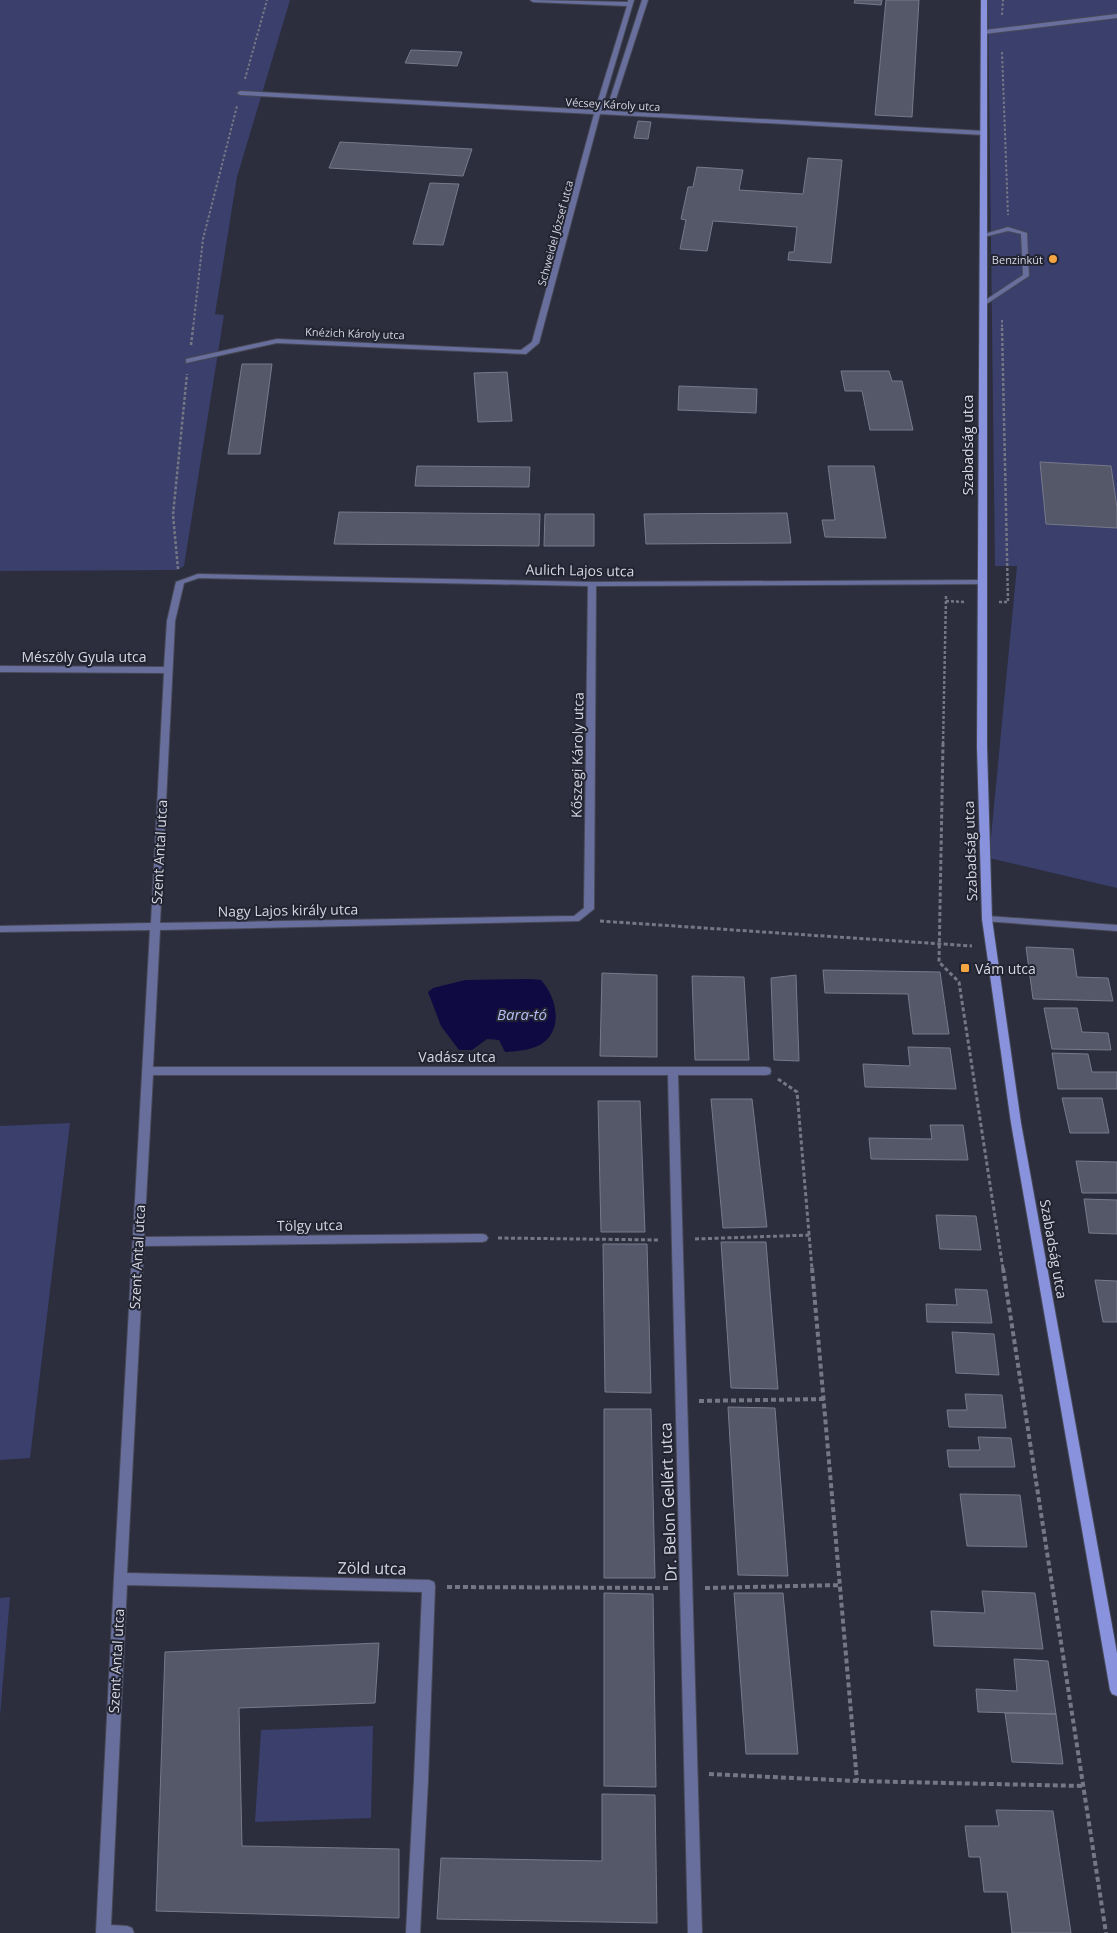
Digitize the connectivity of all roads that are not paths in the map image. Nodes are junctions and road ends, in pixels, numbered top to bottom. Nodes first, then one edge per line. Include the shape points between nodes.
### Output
1 (533, 0) edge
2 (645, 0) edge
3 (984, 0) edge
4 (631, 2) edge
5 (1117, 16) edge
6 (984, 32) junction
7 (240, 93) road end
8 (597, 113) junction
9 (608, 113) junction
10 (984, 133) junction
11 (984, 235) junction
12 (983, 304) junction
13 (523, 352) joint
14 (189, 361) road end
15 (180, 582) joint
16 (981, 582) junction
17 (592, 584) junction
18 (0, 669) edge
19 (168, 670) junction
20 (576, 919) joint
21 (988, 919) junction
22 (156, 926) junction
23 (1117, 928) edge
24 (0, 929) edge
25 (147, 1070) junction
26 (673, 1070) junction
27 (766, 1071) road end
28 (482, 1238) road end
29 (138, 1242) junction
30 (120, 1579) junction
31 (1117, 1690) edge
32 (103, 1933) edge
33 (127, 1933) edge
34 (413, 1933) edge
35 (695, 1933) edge

1 - 4 street
2 - 9 street
3 - 6 main road, Szabadság utca
4 - 8 street, Schweidel József utca
5 - 6 street
6 - 10 main road, Szabadság utca
7 - 8 street, Vécsey Károly utca
8 - 9 street, Vécsey Károly utca
8 - 13 street, Schweidel József utca via 535,343
9 - 10 street, Vécsey Károly utca
10 - 11 main road, Szabadság utca
11 - 12 main road, Szabadság utca
11 - 12 street via 1008,229 1024,233 1026,276
12 - 16 main road, Szabadság utca
13 - 14 street, Knézich Károly utca via 277,341
15 - 17 street, Aulich Lajos utca via 198,576
15 - 19 street, Szent Antal utca via 171,621
16 - 17 street, Aulich Lajos utca
16 - 21 main road, Szabadság utca
17 - 20 street, Kőszegi Károly utca via 589,909
18 - 19 street, Mészöly Gyula utca
19 - 22 street, Szent Antal utca
20 - 22 street, Nagy Lajos király utca
21 - 23 street
21 - 31 main road, Szabadság utca via 1016,1123
22 - 24 street, Nagy Lajos király utca
22 - 25 street, Szent Antal utca
25 - 26 street, Vadász utca
25 - 29 street, Szent Antal utca
26 - 27 street, Vadász utca
26 - 35 street, Dr. Belon Gellért utca
28 - 29 street, Tölgy utca
29 - 30 street, Szent Antal utca
30 - 32 street, Szent Antal utca
30 - 34 street, Zöld utca via 429,1586
32 - 33 street

